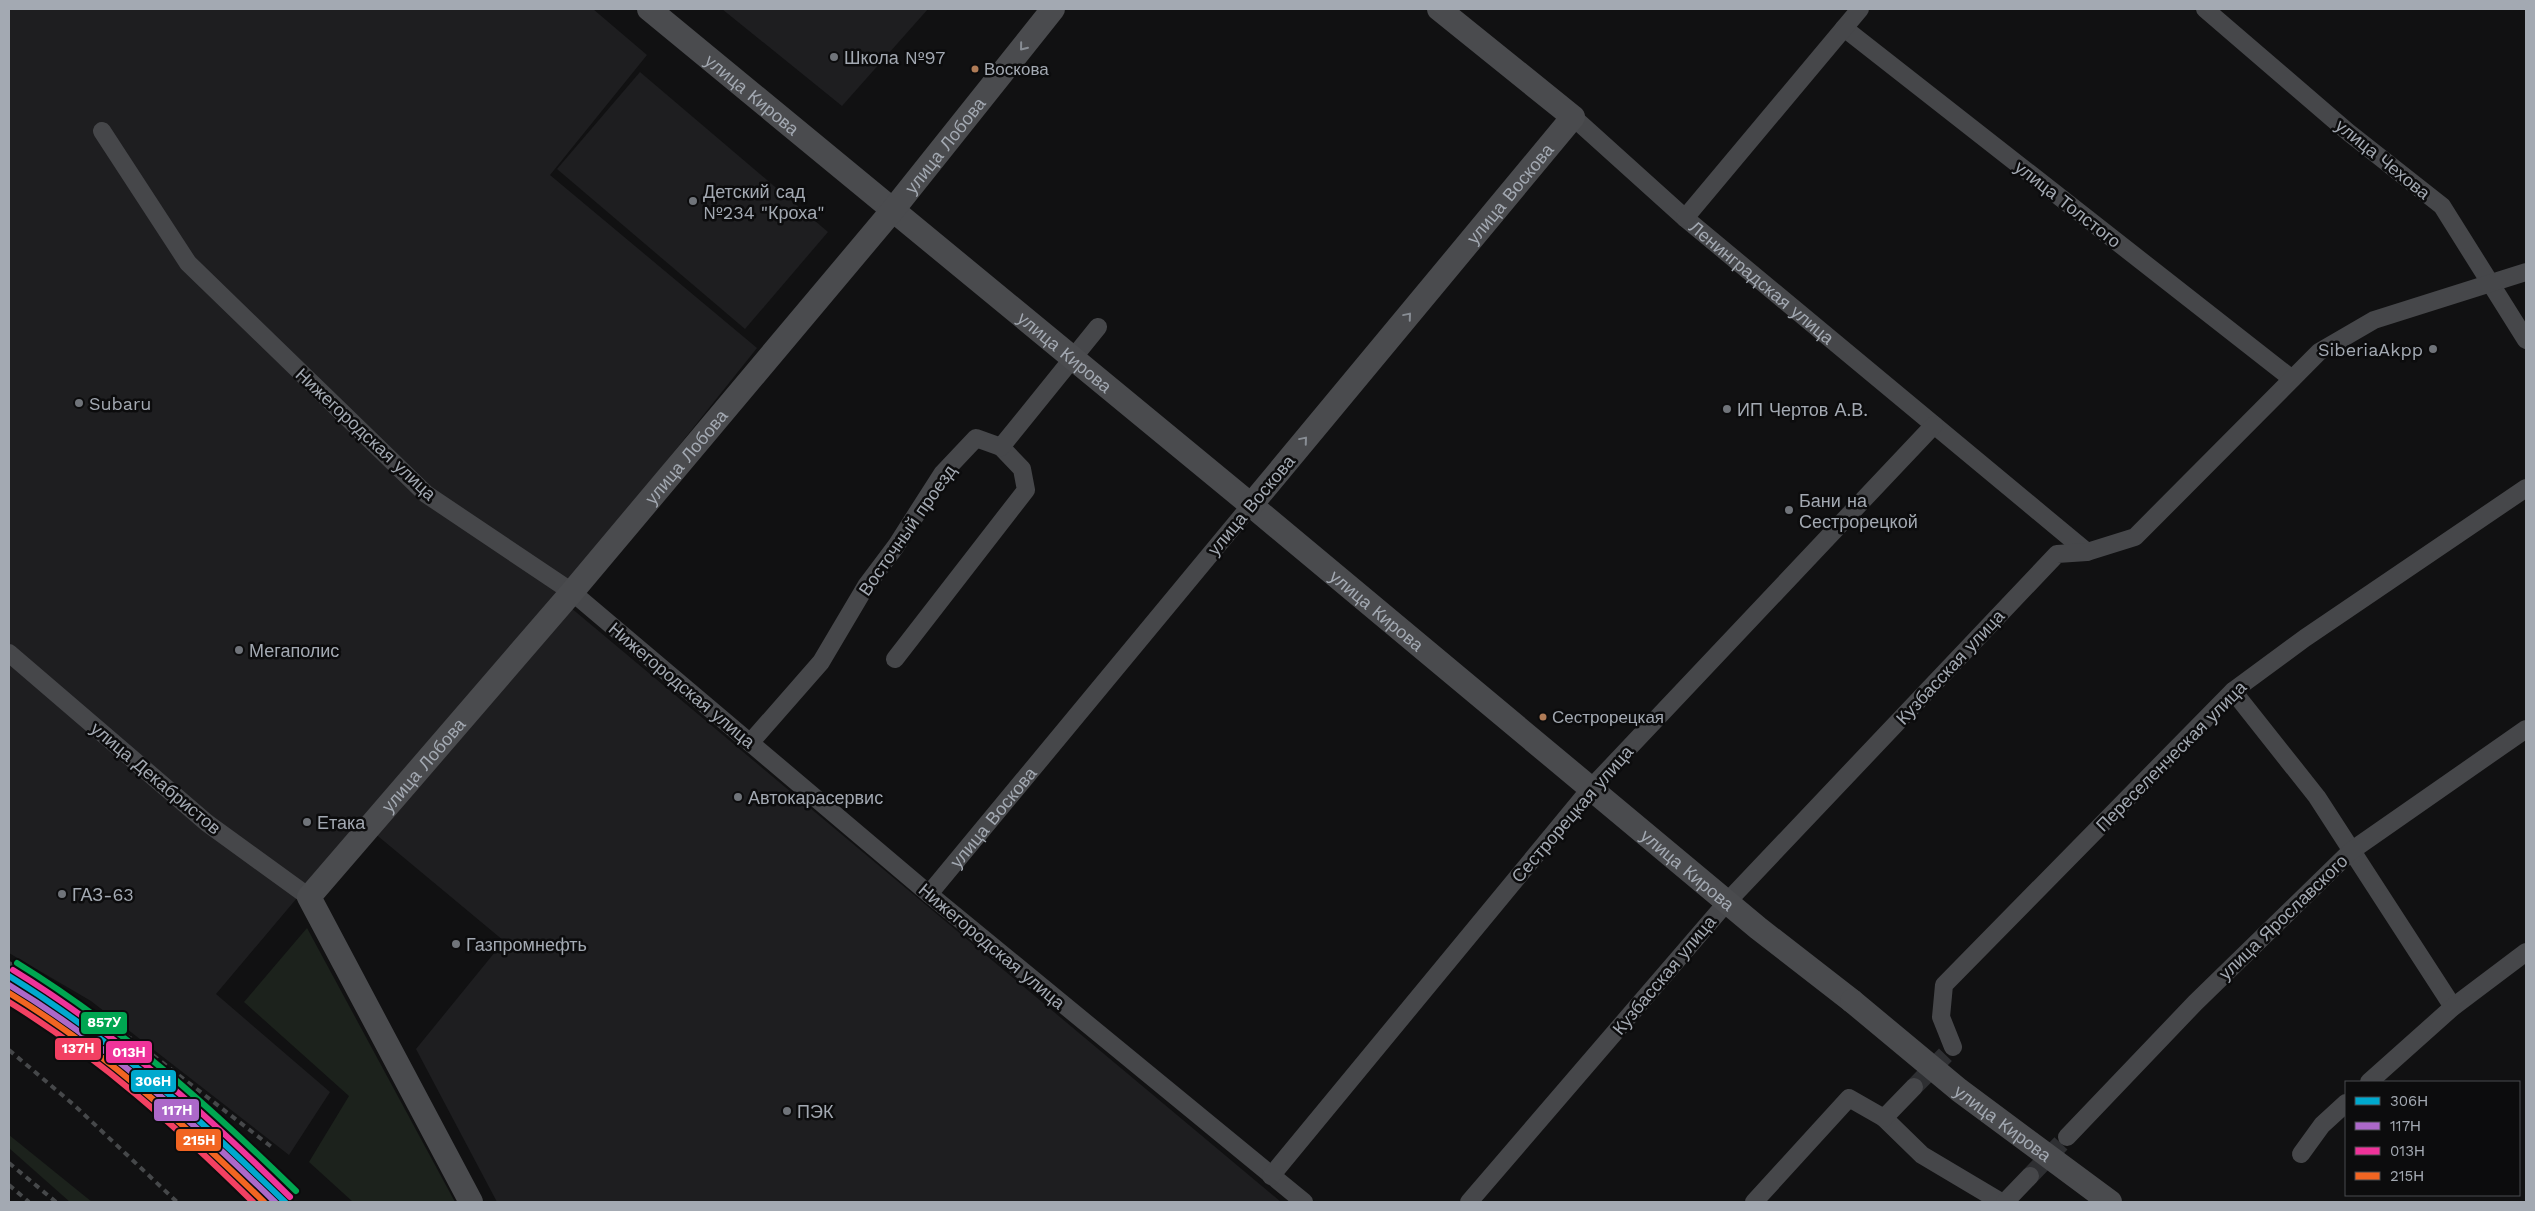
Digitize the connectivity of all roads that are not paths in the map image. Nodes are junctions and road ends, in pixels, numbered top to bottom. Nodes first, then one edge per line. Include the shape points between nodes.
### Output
1 (649, 9) edge
2 (1053, 9) edge
3 (1440, 9) edge
4 (1860, 9) edge
5 (2205, 9) edge
6 (1844, 28) junction
7 (1573, 117) junction
8 (102, 131) dead end
9 (892, 211) junction
10 (1685, 218) junction
11 (2526, 272) edge
12 (2492, 284) junction
13 (1098, 326) dead end
14 (2526, 340) edge
15 (1072, 357) junction
16 (2292, 379) junction
17 (1934, 425) junction
18 (1001, 447) junction
19 (2526, 488) edge
20 (1251, 505) junction
21 (2087, 552) junction
22 (572, 592) junction
23 (9, 653) edge
24 (895, 659) dead end
25 (2233, 691) junction
26 (2526, 729) edge
27 (750, 743) junction
28 (1591, 788) junction
29 (2351, 850) junction
30 (929, 894) junction
31 (309, 897) junction
32 (1727, 902) junction
33 (2526, 952) edge
34 (2453, 1007) junction
35 (1953, 1047) dead end
36 (2370, 1081) edge
37 (1914, 1087) tunnel mouth
38 (2345, 1104) edge
39 (1884, 1118) junction
40 (2067, 1137) tunnel mouth
41 (2300, 1154) dead end
42 (1271, 1176) junction
43 (2030, 1176) tunnel mouth
44 (471, 1202) edge
45 (1304, 1202) edge
46 (1469, 1202) edge
47 (1754, 1202) edge
48 (2001, 1202) edge
49 (2005, 1202) edge
50 (2110, 1202) edge

1 - 9 street, улица Кирова
2 -> 9 street, улица Лобова
3 - 7 street, Ленинградская улица
4 - 6 street
5 - 12 street, улица Чехова via 2348,132 2442,206
6 - 10 street
6 - 16 street, улица Толстого
7 - 10 street, Ленинградская улица
20 -> 7 street, улица Воскова
8 - 22 street, Нижегородская улица via 195,270 426,494
9 - 15 street, улица Кирова
9 - 22 street, улица Лобова
10 - 17 street, Ленинградская улица
11 - 12 street, Кузбасская улица
12 - 14 street, улица Чехова
12 - 16 street, Кузбасская улица via 2374,320 2319,352
13 - 15 street
15 - 18 street
15 - 20 street, улица Кирова
16 - 21 street, Кузбасская улица via 2135,537
17 - 21 street, Ленинградская улица
17 - 28 street, Сестрорецкая улица
18 - 24 street via 1022,469 1026,490
18 - 27 street, Восточный проезд via 976,438 942,474 866,586 821,662
19 - 25 street, Переселенческая улица via 2305,638
20 - 28 street, улица Кирова
20 - 30 street, улица Воскова
21 - 32 street, Кузбасская улица via 2057,554
22 - 27 street, Нижегородская улица
22 - 31 street, улица Лобова
23 - 31 street, улица Декабристов via 207,823
25 - 29 street via 2317,797
25 - 35 street, Переселенческая улица via 1944,985 1941,1017
26 - 29 street, улица Ярославского
27 - 30 street, Нижегородская улица
28 - 32 street, улица Кирова
28 - 42 street, Сестрорецкая улица
29 - 34 street
29 - 40 street, улица Ярославского via 2195,1003
30 - 42 street, Нижегородская улица
31 - 44 street
32 - 46 street, Кузбасская улица
32 - 50 street, улица Кирова, bridge via 1959,1090
33 - 34 street
34 - 36 street
37 - 39 street
38 - 41 street
39 - 47 street via 1849,1098
39 - 48 street via 1922,1155
42 - 45 street, Нижегородская улица
43 - 49 street

